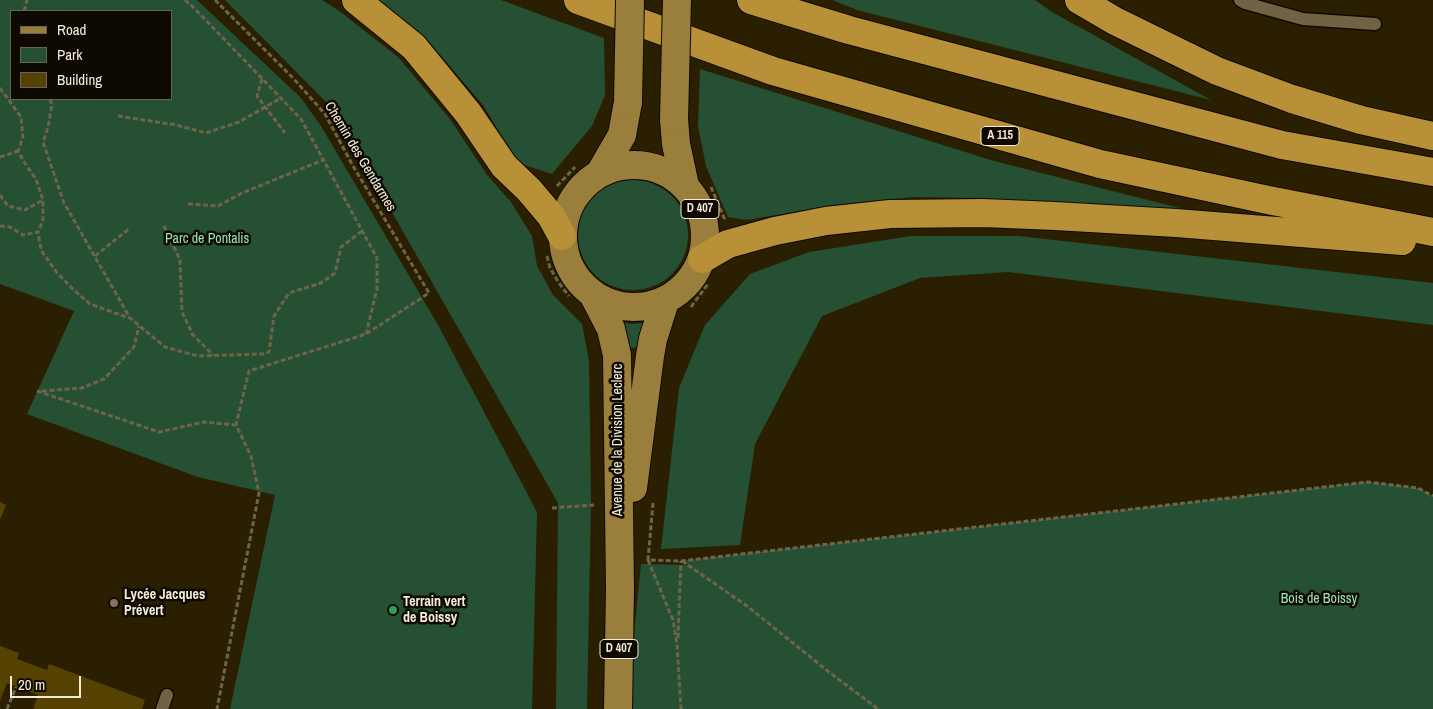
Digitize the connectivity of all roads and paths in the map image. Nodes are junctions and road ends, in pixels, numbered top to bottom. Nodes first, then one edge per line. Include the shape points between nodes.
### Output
1 (185, 0) edge
2 (215, 0) edge
3 (356, 0) edge
4 (578, 0) edge
5 (630, 0) edge
6 (677, 0) edge
7 (751, 0) edge
8 (1079, 0) edge
9 (1088, 0) edge
10 (1240, 0) edge
11 (1115, 21) junction
12 (1375, 24) dead end
13 (262, 79) junction
14 (0, 88) edge
15 (281, 98) junction
16 (50, 100) edge
17 (265, 107) junction
18 (118, 116) dead end
19 (285, 133) dead end
20 (1433, 136) edge
21 (18, 151) junction
22 (0, 158) edge
23 (323, 160) junction
24 (1433, 172) edge
25 (600, 174) junction
26 (685, 186) junction
27 (0, 195) edge
28 (43, 200) junction
29 (188, 204) dead end
30 (0, 226) edge
31 (164, 226) dead end
32 (130, 228) dead end
33 (362, 231) junction
34 (38, 232) junction
35 (1433, 232) edge
36 (554, 243) junction
37 (1433, 244) edge
38 (95, 256) junction
39 (706, 271) junction
40 (583, 298) junction
41 (676, 307) junction
42 (130, 318) junction
43 (140, 326) junction
44 (366, 334) junction
45 (214, 356) junction
46 (236, 425) junction
47 (1433, 496) edge
48 (654, 501) dead end
49 (598, 505) dead end
50 (552, 508) dead end
51 (636, 559) junction
52 (682, 561) junction
53 (620, 588) junction
54 (678, 644) junction
55 (16, 687) dead end
56 (167, 695) dead end
57 (7, 709) edge
58 (162, 709) edge
59 (217, 709) edge
60 (618, 709) edge
61 (681, 709) edge
62 (878, 709) edge

1 - 13 path
2 - 44 path, Chemin des Gendarmes via 294,78 325,114 429,294
3 - 36 highway via 414,47 468,112 504,166 551,216
4 - 35 highway, A 115 via 773,71 1100,164
5 - 25 main road, D 407, bridge via 628,102 622,135
6 - 26 main road, D 407, bridge via 674,119
7 - 24 highway via 848,30 1282,146
8 - 11 highway
9 - 11 highway
10 - 12 lane via 1303,19
11 - 20 highway via 1217,70 1292,100
13 - 15 path
13 - 17 path via 257,96
14 - 21 path via 21,117 23,137
15 - 17 path
15 - 23 path via 301,119
16 - 38 path via 52,105 43,142 64,203
17 - 18 path via 239,122 206,133
17 - 19 path
21 - 22 path
21 - 28 path via 36,178
23 - 29 path via 218,206
23 - 33 path
25 - 26 main road, D 407 via 625,165 651,167
25 - 36 main road, D 407 via 580,189 573,199
26 - 39 main road, D 407 via 704,220
27 - 28 path via 8,206 25,210
28 - 34 path via 43,220
30 - 34 path via 10,227 22,235
31 - 45 path via 180,260 182,312 193,335
32 - 38 path
33 - 44 path via 377,258 377,289
33 - 45 path via 341,247 335,273 320,283 289,293 274,316 269,352
34 - 42 path via 41,250 74,290 90,304
36 - 40 main road, D 407 via 584,287
36 - 40 path via 550,268 559,283
37 - 39 highway via 1065,216 890,214 826,221 728,244
38 - 42 path
39 - 41 path
39 - 41 main road, D 407 via 696,272 677,293
40 - 41 main road, D 407 via 629,308
40 - 53 main road, Avenue de la Division Leclerc / D 407 via 611,329 617,355
41 - 51 main road, Avenue de la Division Leclerc / D 407 via 653,339 650,356
42 - 43 path
43 - 45 path via 165,347 198,356
43 - 46 path via 134,347 104,379 82,388 37,392 159,432 204,422
44 - 46 path via 249,371
46 - 59 path via 251,456 259,493
47 - 52 path via 1418,488 1368,482
48 - 51 path
49 - 50 path
51 - 52 path
51 - 53 main road, Avenue de la Division Leclerc / D 407
51 - 54 path via 673,620
52 - 54 path
52 - 62 path via 747,606
53 - 60 main road, Avenue de la Division Leclerc / D 407
54 - 61 path
55 - 57 path
56 - 58 lane

